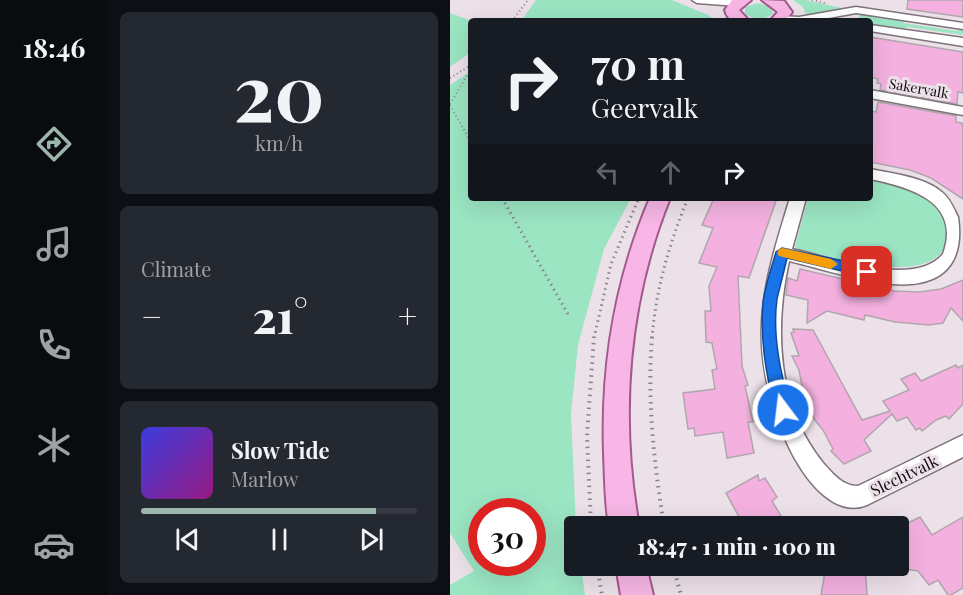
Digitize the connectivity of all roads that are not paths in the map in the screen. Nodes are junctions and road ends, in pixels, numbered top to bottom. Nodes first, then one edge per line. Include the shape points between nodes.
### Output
1 (699, 0) edge
2 (772, 0) edge
3 (738, 4) edge
4 (780, 17) edge
5 (738, 18) edge
6 (813, 18) edge
7 (846, 18) edge
8 (873, 20) edge
9 (963, 26) edge
10 (873, 28) edge
11 (963, 42) edge
12 (873, 95) edge
13 (963, 111) edge
14 (873, 175) edge
15 (659, 201) edge
16 (797, 201) edge
17 (782, 252) junction
18 (963, 446) edge
19 (623, 516) edge
20 (633, 576) edge
21 (638, 595) edge

1 - 3 street
2 - 4 main road via 783,8
3 - 5 main road via 733,15
6 - 7 street
8 - 9 street
10 - 11 street
12 - 13 street, Sakervalk
14 - 17 street via 919,186 947,205 958,221 962,239 950,264 929,275 902,278
15 - 19 main road via 630,280 618,351 615,420
16 - 17 street, Slechtvalk
17 - 18 street, Slechtvalk via 770,300 769,346 774,374 783,410 796,437 828,485 850,499 859,497
20 - 21 main road

